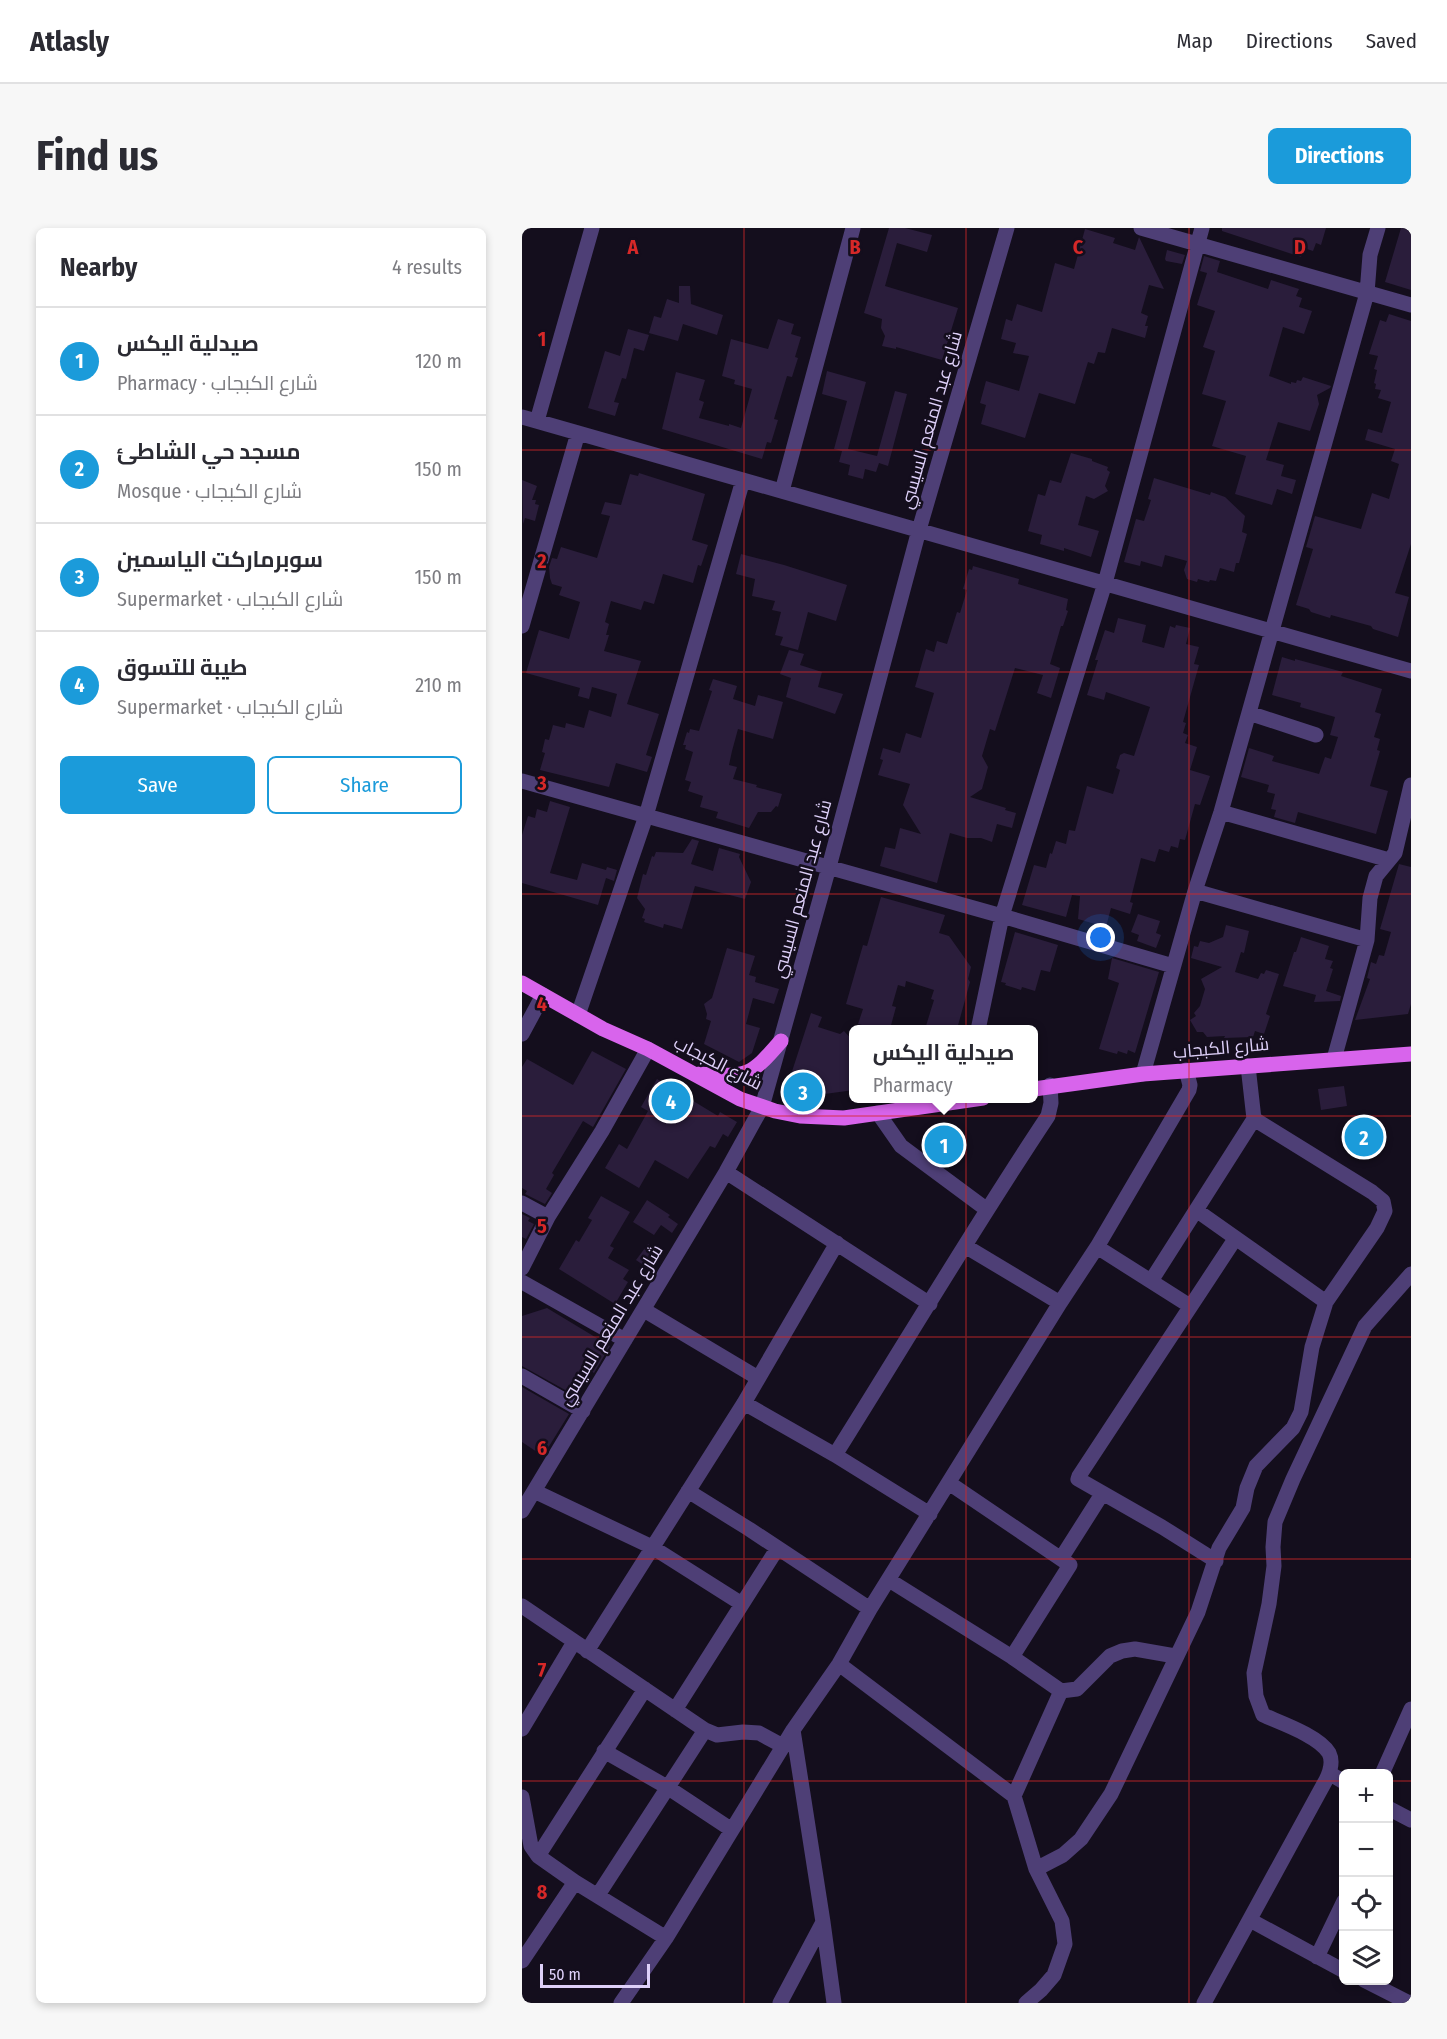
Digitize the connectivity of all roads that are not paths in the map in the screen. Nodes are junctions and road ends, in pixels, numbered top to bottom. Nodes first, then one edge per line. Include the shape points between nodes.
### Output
1 (592, 228) edge
2 (852, 228) edge
3 (1007, 228) edge
4 (1141, 228) edge
5 (1202, 228) edge
6 (1378, 228) edge
7 (1197, 244) junction
8 (1367, 292) junction
9 (1411, 305) edge
10 (530, 419) edge
11 (578, 433) junction
12 (743, 480) junction
13 (782, 491) junction
14 (919, 530) junction
15 (1105, 583) junction
16 (524, 609) edge
17 (522, 626) edge
18 (1272, 631) junction
19 (1411, 671) edge
20 (1249, 713) junction
21 (1316, 735) dead end
22 (522, 781) edge
23 (1411, 785) edge
24 (1221, 812) junction
25 (646, 816) junction
26 (1392, 857) junction
27 (1411, 858) edge
28 (829, 867) junction
29 (1195, 891) junction
30 (1002, 915) junction
31 (1366, 940) junction
32 (1173, 966) junction
33 (522, 983) edge
34 (543, 996) junction
35 (578, 1015) junction
36 (979, 1025) edge
37 (522, 1034) edge
38 (781, 1041) junction
39 (648, 1049) junction
40 (1411, 1054) edge
41 (1334, 1059) junction
42 (1248, 1066) junction
43 (1186, 1070) junction
44 (693, 1074) junction
45 (1143, 1074) junction
46 (1050, 1085) junction
47 (1038, 1088) edge
48 (944, 1103) edge
49 (762, 1107) junction
50 (878, 1113) junction
51 (1254, 1119) junction
52 (726, 1172) junction
53 (522, 1203) edge
54 (986, 1209) junction
55 (1196, 1210) junction
56 (548, 1217) junction
57 (1235, 1239) junction
58 (837, 1243) junction
59 (965, 1246) junction
60 (1097, 1246) junction
61 (522, 1268) edge
62 (1411, 1274) edge
63 (1151, 1281) junction
64 (522, 1282) edge
65 (1326, 1302) junction
66 (1060, 1303) junction
67 (930, 1304) junction
68 (1190, 1306) junction
69 (644, 1310) junction
70 (625, 1340) junction
71 (522, 1376) edge
72 (758, 1378) junction
73 (744, 1403) junction
74 (583, 1411) junction
75 (835, 1455) junction
76 (949, 1483) junction
77 (534, 1491) junction
78 (688, 1491) junction
79 (1102, 1494) junction
80 (522, 1511) edge
81 (930, 1514) junction
82 (652, 1547) junction
83 (777, 1549) junction
84 (1062, 1557) junction
85 (1216, 1561) junction
86 (889, 1580) junction
87 (742, 1604) junction
88 (522, 1606) edge
89 (870, 1609) junction
90 (581, 1647) junction
91 (1175, 1656) junction
92 (1012, 1657) junction
93 (839, 1664) junction
94 (645, 1689) junction
95 (1061, 1691) junction
96 (1411, 1709) edge
97 (675, 1710) junction
98 (522, 1729) edge
99 (705, 1730) junction
100 (793, 1730) junction
101 (783, 1746) junction
102 (604, 1751) junction
103 (1384, 1769) edge
104 (1329, 1773) junction
105 (1339, 1779) edge
106 (667, 1787) junction
107 (1014, 1796) junction
108 (522, 1797) edge
109 (1393, 1810) edge
110 (1411, 1820) edge
111 (732, 1830) junction
112 (538, 1856) junction
113 (1036, 1869) junction
114 (575, 1882) junction
115 (598, 1895) junction
116 (1339, 1911) edge
117 (1250, 1920) junction
118 (823, 1922) junction
119 (666, 1938) junction
120 (1317, 1957) junction
121 (522, 1960) edge
122 (1339, 1968) edge
123 (1374, 1985) edge
124 (1045, 1997) edge
125 (621, 2003) edge
126 (780, 2003) edge
127 (834, 2003) edge
128 (1026, 2003) edge
129 (1204, 2003) edge
130 (1409, 2003) edge

1 - 10 street
2 - 13 street
3 - 14 street, شارع عبد المنعم السيسي
4 - 7 street
5 - 7 street
6 - 8 street via 1370,255
7 - 8 street
7 - 15 street
8 - 9 street
8 - 18 street
10 - 11 street
11 - 12 street
11 - 16 street
12 - 13 street
12 - 25 street
13 - 14 street
14 - 15 street
14 - 28 street, شارع عبد المنعم السيسي
15 - 18 street
15 - 30 street
16 - 17 street
18 - 19 street
18 - 20 street
20 - 21 street
20 - 24 street
22 - 25 street
23 - 26 street
24 - 26 street
24 - 29 street
25 - 28 street
25 - 35 street
26 - 27 street
26 - 31 street via 1376,876
28 - 30 street
28 - 38 street, شارع عبد المنعم السيسي
29 - 31 street
29 - 32 street
30 - 32 street
30 - 36 street
31 - 41 street
32 - 45 street
33 - 34 main road, شارع الكبجاب
34 - 35 main road, شارع الكبجاب
34 - 37 street
35 - 39 main road, شارع الكبجاب
38 - 44 main road via 760,1065 744,1074
38 - 49 street, شارع عبد المنعم السيسي
39 - 44 main road, شارع الكبجاب
39 - 56 street
40 - 41 main road, شارع الكبجاب
41 - 42 main road, شارع الكبجاب
42 - 43 main road, شارع الكبجاب
42 - 51 street
43 - 45 main road, شارع الكبجاب
43 - 60 street via 1189,1090
44 - 49 main road, شارع الكبجاب via 740,1100
45 - 46 main road, شارع الكبجاب
46 - 47 main road, شارع الكبجاب
46 - 54 street via 1048,1116
48 - 50 main road, شارع الكبجاب
49 - 50 main road, شارع الكبجاب via 800,1116 844,1118
49 - 52 street, شارع عبد المنعم السيسي
50 - 54 street via 902,1146
51 - 55 street
51 - 65 street via 1383,1201 1385,1211 1377,1228
52 - 58 street
52 - 69 street, شارع عبد المنعم السيسي
53 - 56 street
54 - 59 street
55 - 57 street
55 - 63 street
56 - 61 street
57 - 65 street
57 - 68 street
58 - 67 street
58 - 72 street
59 - 66 street
59 - 67 street
60 - 63 street
60 - 66 street
62 - 104 street via 1365,1326 1275,1522 1269,1604 1254,1672 1256,1696 1263,1715 1320,1743 1329,1754
63 - 68 street
64 - 70 street
65 - 85 street via 1312,1347 1301,1413 1293,1428 1256,1466 1242,1508
66 - 76 street
67 - 75 street
68 - 79 street via 1079,1476 1080,1482
69 - 70 street, شارع عبد المنعم السيسي
69 - 72 street
70 - 74 street, شارع عبد المنعم السيسي
71 - 74 street
72 - 73 street
73 - 75 street
73 - 78 street
74 - 77 street, شارع عبد المنعم السيسي
75 - 81 street
76 - 81 street
76 - 84 street
77 - 80 street, شارع عبد المنعم السيسي
77 - 82 street
78 - 82 street
78 - 83 street
79 - 84 street
79 - 85 street
81 - 86 street
82 - 87 street
82 - 90 street
83 - 87 street
83 - 89 street
84 - 92 street via 1069,1562 1069,1569
85 - 91 street via 1198,1612
86 - 89 street
86 - 92 street
87 - 97 street
88 - 90 street
89 - 93 street
90 - 94 street
90 - 98 street
91 - 95 street via 1135,1649 1122,1651 1110,1656 1077,1689
91 - 113 street via 1098,1815 1081,1839
92 - 95 street
93 - 100 street
93 - 107 street
94 - 97 street
94 - 102 street
95 - 107 street
96 - 103 street
97 - 99 street
99 - 101 street via 717,1735 759,1733
99 - 106 street
100 - 101 street
100 - 118 street
101 - 111 street
102 - 106 street
102 - 112 street
104 - 105 street
104 - 117 street
106 - 111 street
106 - 115 street
107 - 113 street
108 - 112 street via 531,1846
109 - 110 street
111 - 119 street
112 - 114 street
113 - 124 street via 1062,1920 1065,1944
114 - 115 street
114 - 121 street
115 - 119 street
116 - 120 street
117 - 120 street
117 - 129 street
118 - 126 street
118 - 127 street
119 - 125 street
120 - 122 street
123 - 130 street
124 - 128 street

